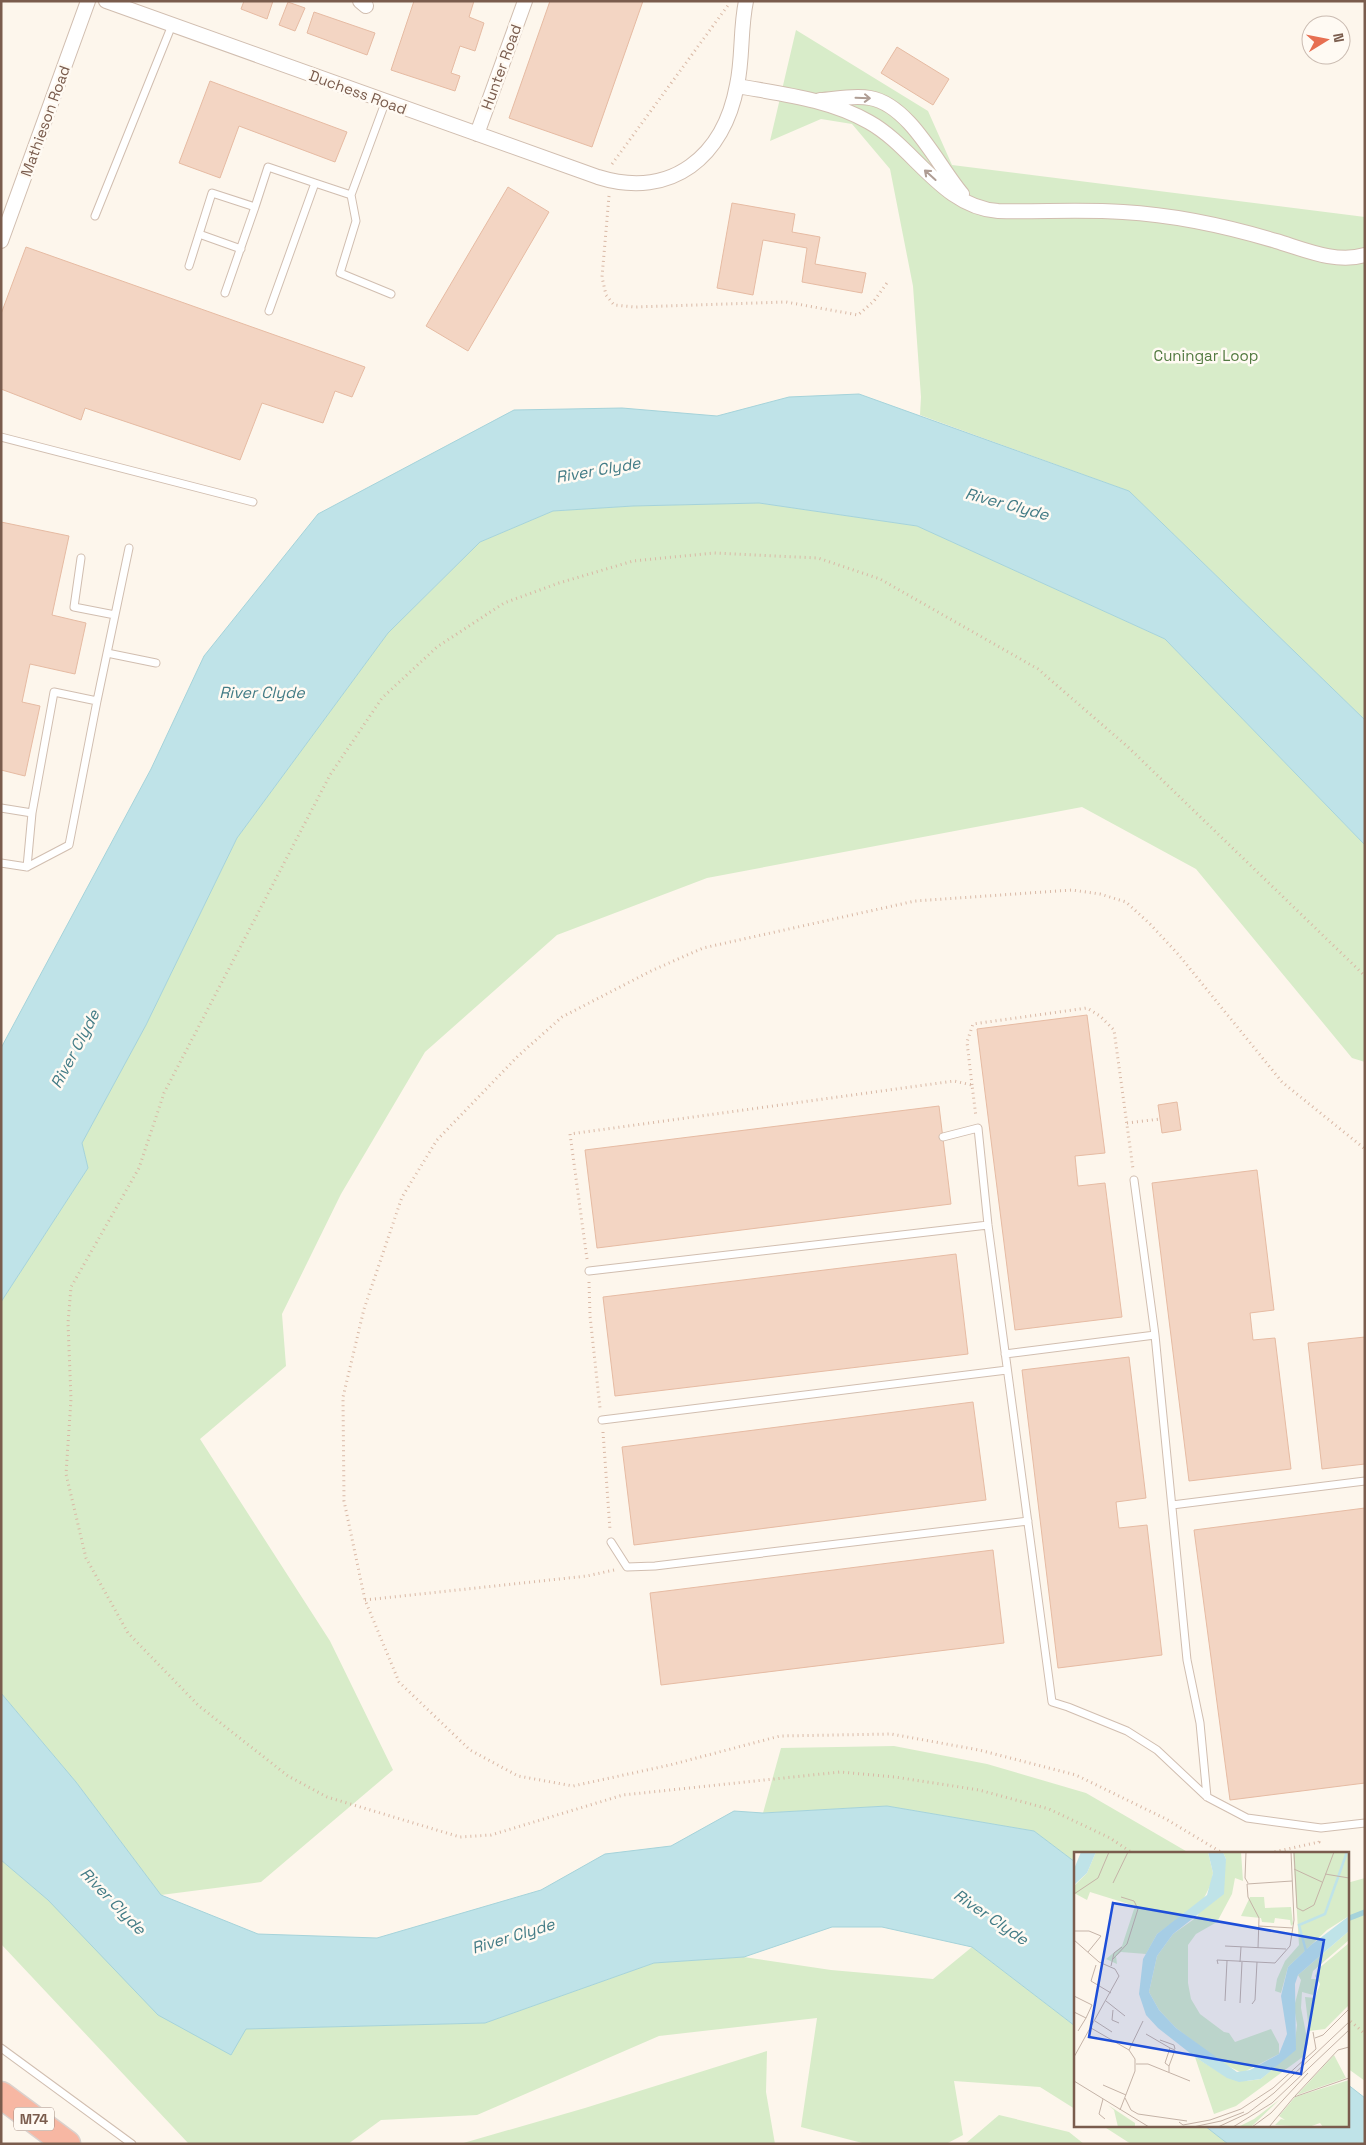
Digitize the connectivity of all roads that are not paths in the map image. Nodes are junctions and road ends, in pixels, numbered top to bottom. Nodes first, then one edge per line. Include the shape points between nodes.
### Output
1 (88, 1) edge
2 (106, 1) edge
3 (525, 1) edge
4 (746, 1) edge
5 (172, 25) junction
6 (737, 86) junction
7 (814, 100) junction
8 (386, 103) junction
9 (477, 134) junction
10 (314, 184) junction
11 (351, 195) junction
12 (970, 204) junction
13 (255, 207) junction
14 (95, 216) dead end
15 (199, 234) junction
16 (1, 241) edge
17 (241, 249) junction
18 (1365, 255) edge
19 (189, 266) dead end
20 (225, 293) dead end
21 (392, 294) dead end
22 (269, 311) dead end
23 (1, 437) edge
24 (253, 502) dead end
25 (130, 548) dead end
26 (81, 558) dead end
27 (115, 615) junction
28 (107, 654) junction
29 (156, 663) dead end
30 (97, 701) junction
31 (1, 808) edge
32 (32, 813) junction
33 (1, 863) edge
34 (27, 867) junction
35 (943, 1136) dead end
36 (1134, 1180) road end
37 (988, 1225) junction
38 (589, 1271) road end
39 (1155, 1335) junction
40 (1005, 1354) junction
41 (1007, 1370) junction
42 (602, 1420) road end
43 (1365, 1481) edge
44 (1172, 1505) junction
45 (1028, 1521) junction
46 (611, 1542) road end
47 (1207, 1797) junction
48 (1365, 1824) edge
49 (1, 2048) edge
50 (1, 2095) edge
51 (67, 2144) edge
52 (132, 2144) edge

1 - 16 street, Mathieson Road
2 - 5 street, Duchess Road
3 - 9 street, Hunter Road
4 - 6 street, Duchess Road
5 - 8 street, Duchess Road
5 - 14 lane
6 - 7 street
6 - 9 street, Duchess Road via 731,111 712,147 692,166 657,181 630,184 606,180
12 -> 7 street via 943,186 869,122
7 -> 12 street via 863,97 890,106 917,133
8 - 9 street, Duchess Road
8 - 11 lane
10 - 11 lane
10 - 13 lane via 268,167
10 - 22 lane
11 - 21 lane via 356,221 340,273
12 - 18 street via 998,212 1102,211 1163,216 1243,231 1326,255 1350,258
13 - 15 lane via 212,193
13 - 17 lane
15 - 17 lane
15 - 19 lane
17 - 20 lane
23 - 24 lane
25 - 27 lane
26 - 27 lane via 74,607
27 - 28 lane
28 - 29 lane
28 - 30 lane
30 - 32 lane via 54,692
30 - 34 lane via 70,845
31 - 32 lane
32 - 34 lane
33 - 34 lane
35 - 37 lane via 978,1128
36 - 39 lane
37 - 38 lane
37 - 40 lane
39 - 40 lane
39 - 44 lane
40 - 41 lane
41 - 42 lane
41 - 45 lane
43 - 44 lane
44 - 47 lane via 1187,1660 1200,1723
45 - 46 lane via 655,1566 627,1567
45 - 47 lane via 1052,1702 1127,1731 1157,1750
47 - 48 lane via 1247,1818 1321,1828
49 - 52 lane
50 - 51 highway, M74

